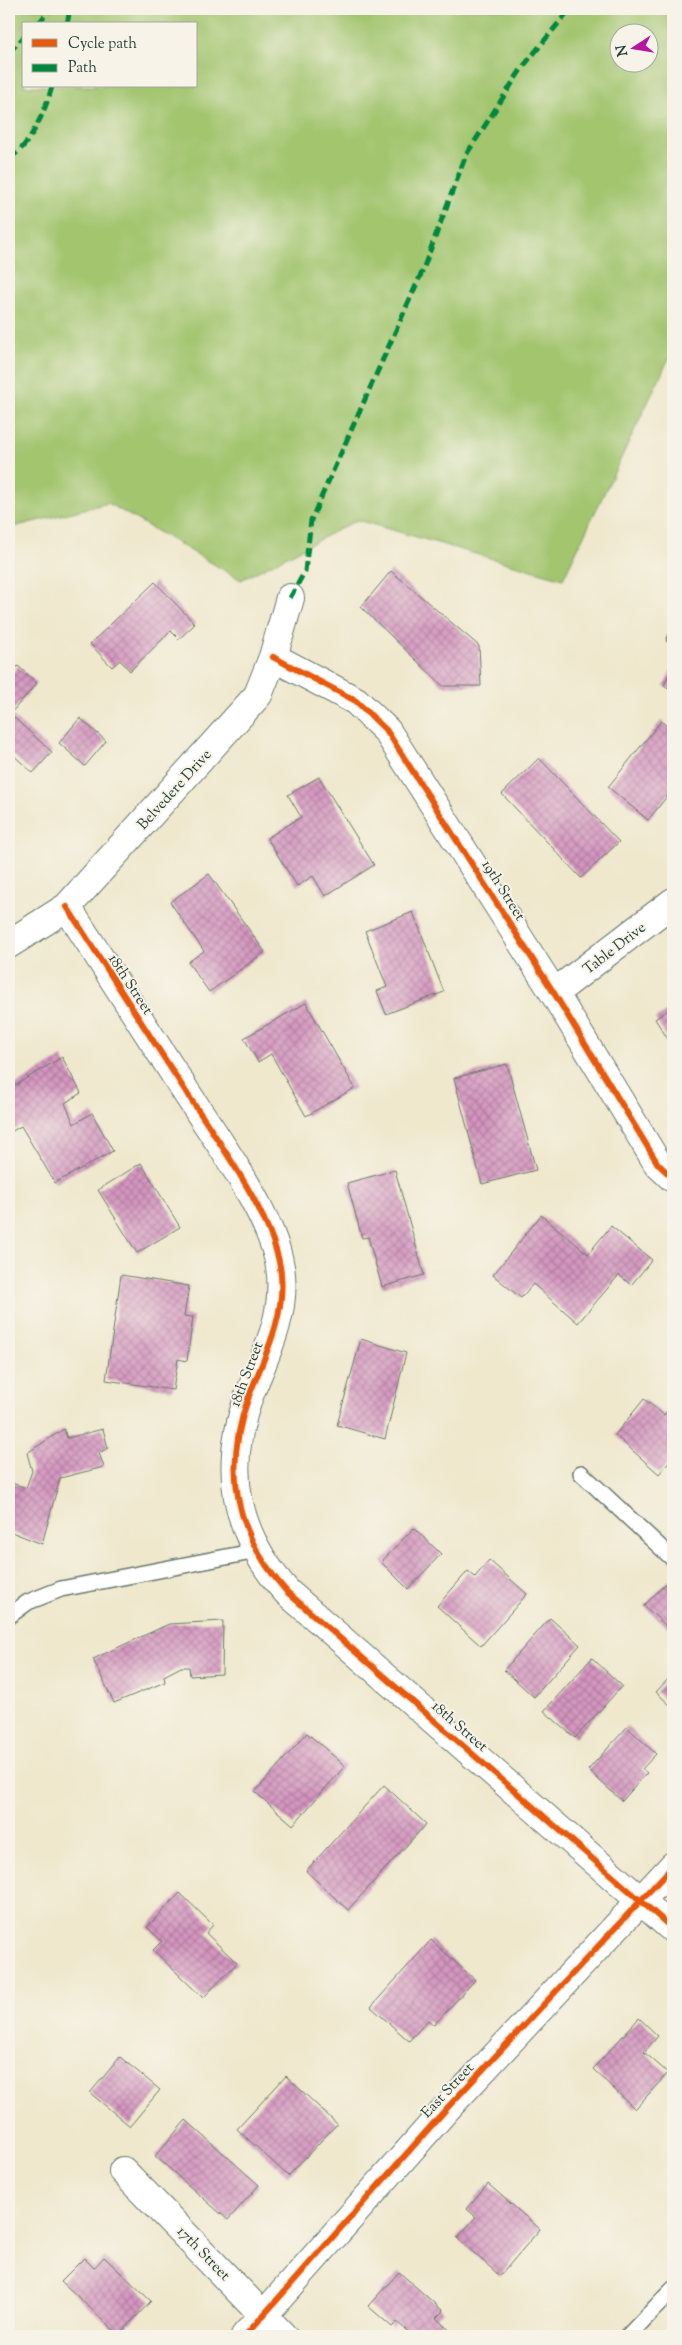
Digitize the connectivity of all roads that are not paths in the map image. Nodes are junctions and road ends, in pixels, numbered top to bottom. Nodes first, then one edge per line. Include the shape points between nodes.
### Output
1 (290, 598) dead end
2 (273, 657) junction
3 (673, 902) edge
4 (67, 908) junction
5 (9, 944) edge
6 (554, 994) junction
7 (673, 1178) edge
8 (581, 1473) dead end
9 (257, 1550) junction
10 (673, 1559) edge
11 (9, 1616) edge
12 (673, 1866) edge
13 (642, 1900) junction
14 (673, 1929) edge
15 (123, 2171) dead end
16 (673, 2289) edge
17 (263, 2316) junction
18 (245, 2336) edge
19 (283, 2336) edge
20 (628, 2336) edge

1 - 2 street, Belvedere Drive
2 - 4 street, Belvedere Drive via 258,695
2 - 6 street, 19th Street via 356,701 386,731
3 - 6 street, Table Drive
4 - 5 street, Belvedere Drive
4 - 9 street, 18th Street via 229,1158 258,1207 274,1248 281,1274 280,1304 274,1336 240,1428 234,1464 244,1525
6 - 7 street, 19th Street via 658,1164
8 - 10 lane
9 - 11 lane via 61,1589 28,1602
9 - 13 street, 18th Street via 271,1574 287,1592
12 - 13 street, East Street
13 - 14 street, 18th Street
13 - 17 street, East Street via 448,2107
15 - 17 street, 17th Street
16 - 20 lane
17 - 18 street, East Street
17 - 19 street, 17th Street

